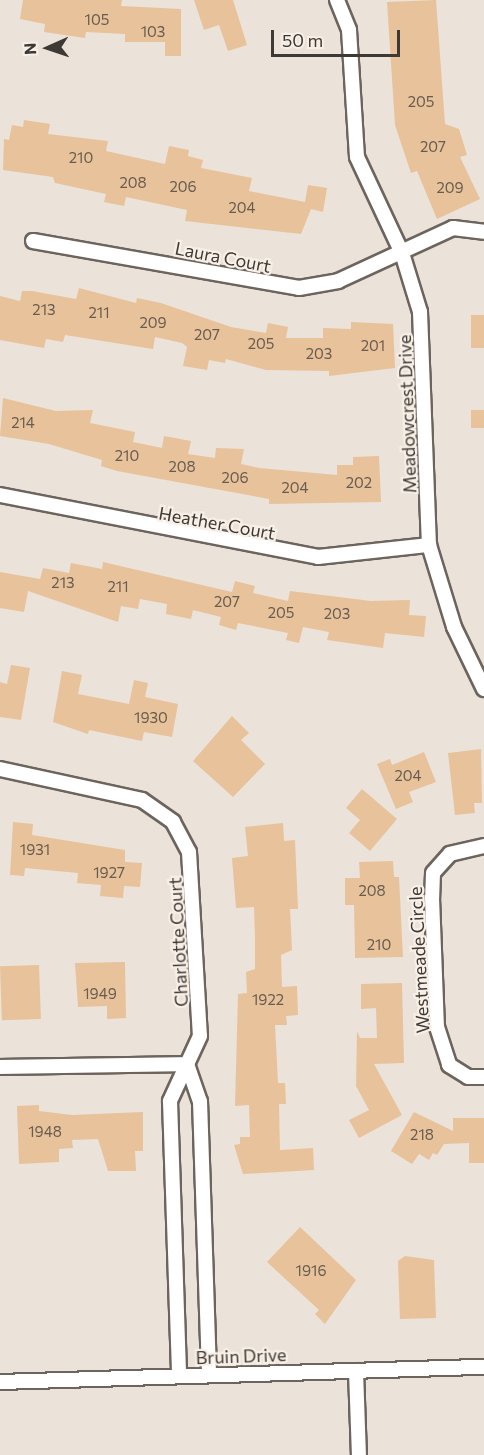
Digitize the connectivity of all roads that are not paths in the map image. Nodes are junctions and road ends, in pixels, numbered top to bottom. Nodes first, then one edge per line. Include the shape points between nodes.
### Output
1 (337, 0) edge
2 (484, 232) edge
3 (33, 240) dead end
4 (402, 253) junction
5 (0, 495) edge
6 (429, 545) junction
7 (484, 689) edge
8 (0, 769) edge
9 (484, 846) edge
10 (187, 1064) junction
11 (0, 1067) edge
12 (484, 1077) edge
13 (484, 1367) edge
14 (356, 1371) junction
15 (209, 1375) junction
16 (179, 1376) junction
17 (0, 1382) edge
18 (359, 1455) edge

1 - 4 street, Meadowcrest Drive via 349,30 357,157
2 - 4 street, Laura Court via 453,228
3 - 4 street, Laura Court via 299,288 338,281
4 - 6 street, Meadowcrest Drive via 420,312 427,378
5 - 6 street, Heather Court via 318,557
6 - 7 street, Meadowcrest Drive via 454,627
8 - 10 street, Charlotte Court via 133,797 172,822 189,852 195,887 200,1036
9 - 12 street, Westmeade Circle via 450,854 433,873 432,898 436,1027 449,1065 468,1077
10 - 11 street
10 - 15 street via 200,1101
10 - 16 street, Charlotte Court via 170,1101
13 - 14 street, Bruin Drive
14 - 15 street, Bruin Drive
14 - 18 street
15 - 16 street, Bruin Drive
16 - 17 street, Bruin Drive

